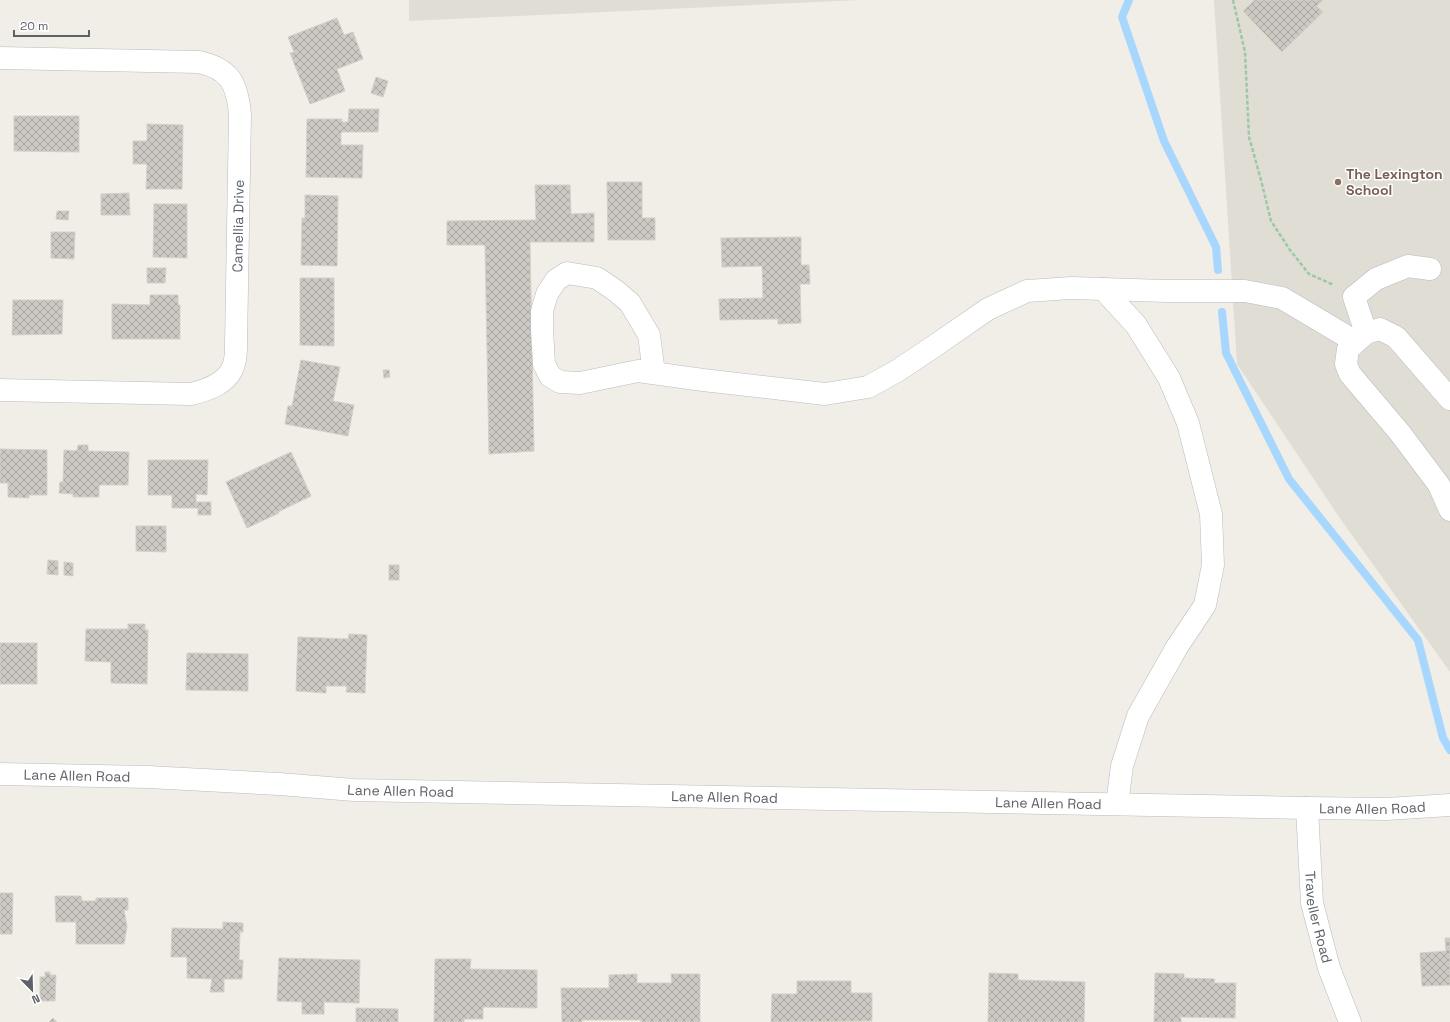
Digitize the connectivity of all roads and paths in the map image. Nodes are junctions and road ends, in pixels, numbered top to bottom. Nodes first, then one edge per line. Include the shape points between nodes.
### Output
1 (1233, 0) edge
2 (0, 58) edge
3 (1430, 269) dead end
4 (1103, 289) junction
5 (1354, 297) junction
6 (1361, 338) junction
7 (654, 373) junction
8 (0, 390) edge
9 (1450, 399) edge
10 (1450, 510) edge
11 (0, 774) edge
12 (1117, 804) junction
13 (1450, 805) edge
14 (1306, 808) junction
15 (1350, 1022) edge

1 - 5 path via 1245,52 1249,137 1271,221 1309,274
2 - 8 street, Camellia Drive via 199,62 212,65 224,72 234,86 239,99 240,114 236,345 234,365 228,375 220,384 191,394
3 - 5 street via 1408,266 1376,279
4 - 6 street via 1245,291 1282,298
4 - 7 street via 1027,291 988,309 897,371 868,387 826,394
4 - 12 street via 1136,325 1169,378 1188,423 1211,514 1213,565 1205,605 1177,647 1138,716 1122,766
5 - 6 street
6 - 9 street via 1380,329 1396,337
6 - 10 street via 1348,349 1346,364 1350,374 1400,433 1439,485
7 - 7 street via 638,371 580,382 560,382 550,376 544,364 542,311 546,294 556,280 567,273 597,278 630,303 649,335
11 - 12 street, Lane Allen Road via 148,777 354,790
12 - 14 street, Lane Allen Road
13 - 14 street, Lane Allen Road via 1387,809
14 - 15 street, Traveller Road via 1312,903 1329,968

